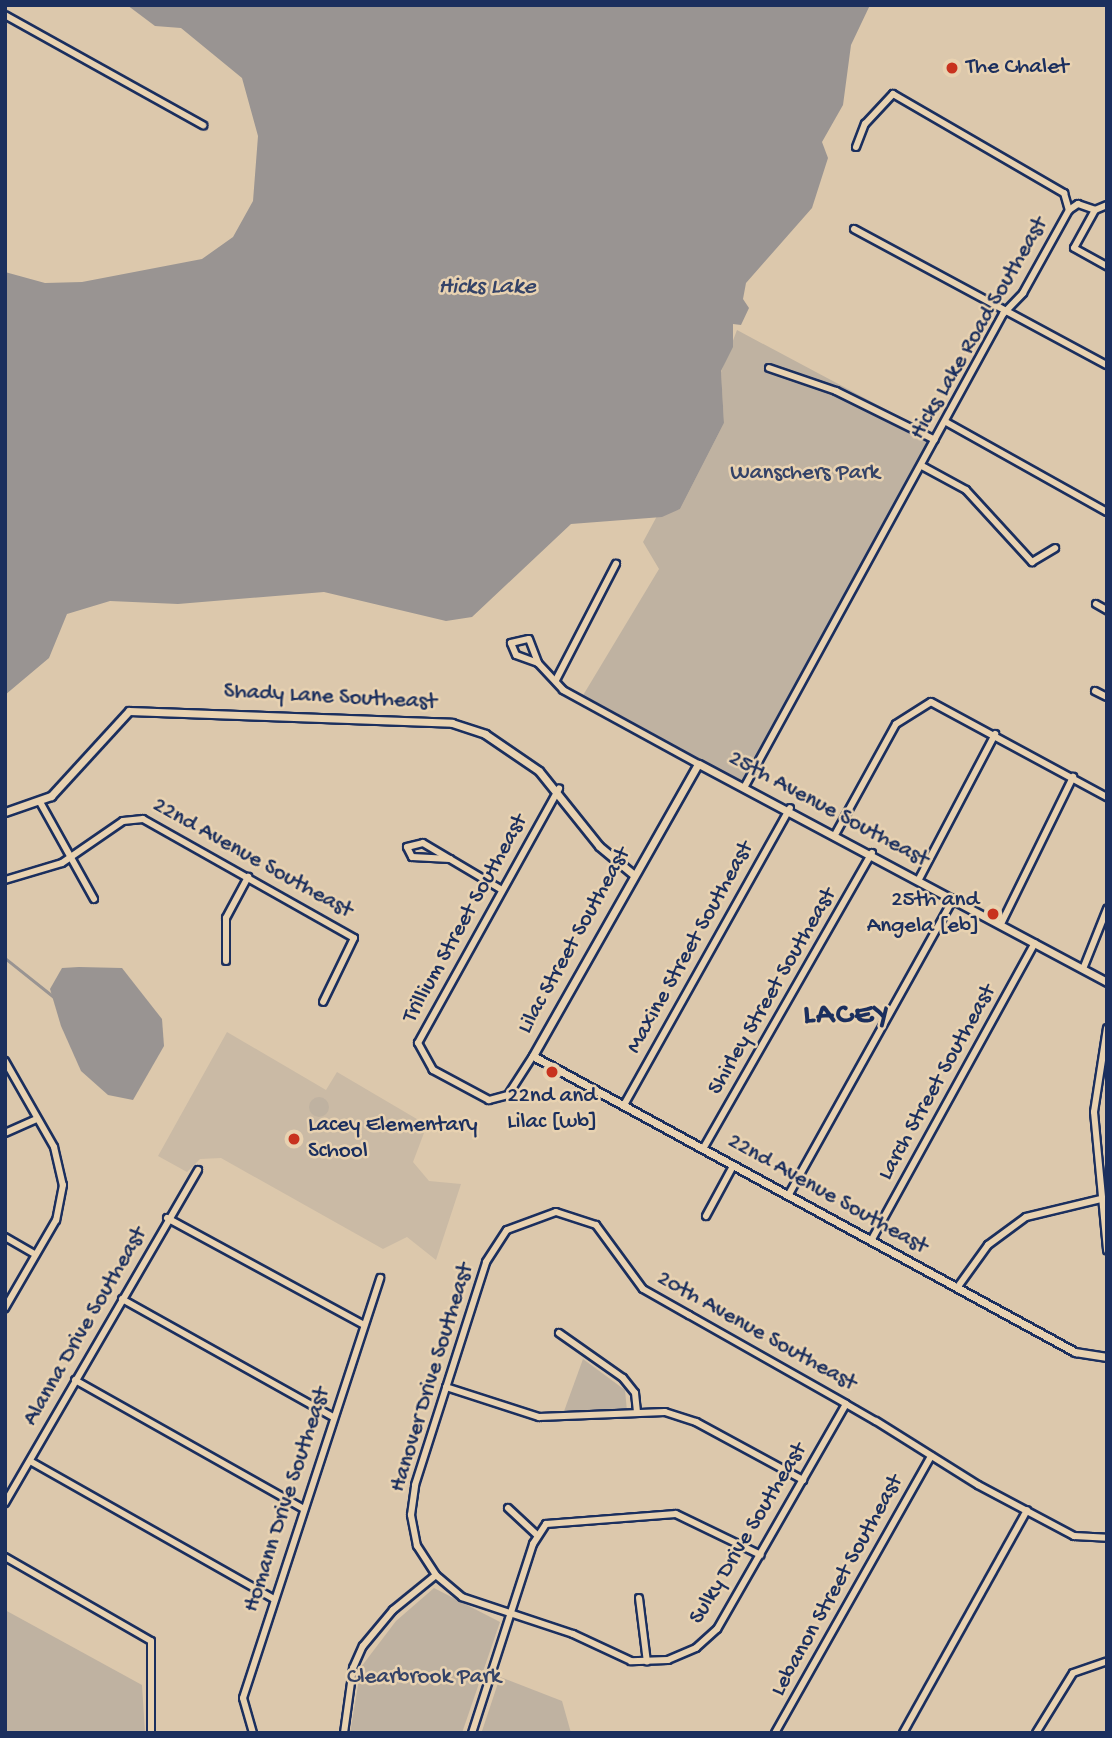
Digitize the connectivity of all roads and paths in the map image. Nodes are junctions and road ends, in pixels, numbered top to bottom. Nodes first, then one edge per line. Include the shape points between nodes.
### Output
1 (5, 15) edge
2 (203, 125) dead end
3 (856, 146) dead end
4 (1107, 205) edge
5 (1069, 210) junction
6 (1095, 210) junction
7 (854, 229) dead end
8 (1107, 266) edge
9 (1008, 308) junction
10 (1107, 365) edge
11 (769, 368) dead end
12 (946, 422) junction
13 (935, 440) junction
14 (922, 466) junction
15 (1107, 512) edge
16 (1055, 548) dead end
17 (616, 565) dead end
18 (1096, 604) dead end
19 (1107, 610) edge
20 (538, 663) junction
21 (556, 680) junction
22 (1095, 691) dead end
23 (1107, 697) edge
24 (995, 734) junction
25 (698, 764) junction
26 (1073, 777) junction
27 (745, 786) junction
28 (559, 789) junction
29 (1107, 797) edge
30 (40, 802) junction
31 (790, 808) junction
32 (5, 812) edge
33 (836, 833) junction
34 (872, 853) junction
35 (450, 859) junction
36 (70, 860) junction
37 (634, 875) junction
38 (248, 877) junction
39 (919, 879) junction
40 (5, 880) edge
41 (502, 890) junction
42 (954, 898) junction
43 (94, 899) dead end
44 (1107, 909) edge
45 (1001, 924) junction
46 (1035, 943) junction
47 (226, 961) dead end
48 (1083, 969) junction
49 (1107, 982) edge
50 (323, 1002) dead end
51 (1107, 1028) edge
52 (533, 1056) junction
53 (5, 1061) edge
54 (464, 1088) joint
55 (624, 1105) junction
56 (36, 1119) junction
57 (5, 1133) edge
58 (703, 1149) junction
59 (733, 1166) junction
60 (198, 1170) dead end
61 (788, 1196) junction
62 (1101, 1199) junction
63 (706, 1216) dead end
64 (167, 1218) junction
65 (584, 1219) joint
66 (5, 1237) edge
67 (871, 1241) junction
68 (1107, 1250) edge
69 (36, 1254) junction
70 (380, 1278) dead end
71 (957, 1288) junction
72 (122, 1299) junction
73 (5, 1308) edge
74 (364, 1325) junction
75 (559, 1333) dead end
76 (1107, 1357) edge
77 (75, 1380) junction
78 (446, 1387) junction
79 (846, 1404) junction
80 (637, 1412) junction
81 (333, 1418) junction
82 (932, 1456) junction
83 (30, 1461) junction
84 (803, 1480) junction
85 (5, 1503) edge
86 (508, 1508) dead end
87 (304, 1509) junction
88 (1027, 1510) junction
89 (537, 1535) junction
90 (1107, 1538) edge
91 (761, 1555) junction
92 (5, 1557) edge
93 (436, 1575) junction
94 (639, 1598) dead end
95 (274, 1599) junction
96 (510, 1613) junction
97 (622, 1658) joint
98 (1107, 1661) edge
99 (647, 1662) junction
100 (151, 1733) edge
101 (253, 1733) edge
102 (344, 1733) edge
103 (472, 1733) edge
104 (775, 1733) edge
105 (903, 1733) edge
106 (1036, 1733) edge

1 - 2 street
3 - 5 street via 865,124 893,94 1064,194
4 - 6 street
5 - 6 street, Hicks Lake Road Southeast via 1077,204
5 - 9 street, Hicks Lake Road Southeast
6 - 8 street via 1074,248
7 - 9 street
9 - 10 street
9 - 12 street, Hicks Lake Road Southeast
11 - 13 street via 836,391
12 - 13 street, Hicks Lake Road Southeast
12 - 15 street
13 - 14 street, Hicks Lake Road Southeast
14 - 16 street via 966,490 1032,562
14 - 27 street, Hicks Lake Road Southeast
17 - 21 street
18 - 19 street
20 - 20 street, 25th Avenue Southeast via 529,639 511,643 516,655
20 - 21 street, 25th Avenue Southeast
21 - 25 street, 25th Avenue Southeast via 573,696
22 - 23 street
24 - 26 street
24 - 33 street via 931,702 905,713
24 - 39 street
25 - 27 street, 25th Avenue Southeast
25 - 37 street, Lilac Street Southeast
26 - 29 street
26 - 45 street
27 - 31 street, 25th Avenue Southeast
28 - 30 street, Shady Lane Southeast via 503,746 456,724 139,709 118,719 68,780
28 - 37 street, Shady Lane Southeast via 599,846
28 - 41 street, Trillium Street Southeast
30 - 32 street, Shady Lane Southeast
30 - 36 street
31 - 33 street, 25th Avenue Southeast
31 - 55 street, Maxine Street Southeast
33 - 34 street, 25th Avenue Southeast
34 - 39 street, 25th Avenue Southeast
34 - 58 street, Shirley Street Southeast
35 - 35 street via 423,843 407,847 412,857
35 - 41 street
36 - 38 street, 22nd Avenue Southeast via 130,817
36 - 40 street
36 - 43 street
37 - 52 street, Lilac Street Southeast
38 - 47 street via 226,918
38 - 50 street, 22nd Avenue Southeast via 354,938
39 - 42 street, 25th Avenue Southeast
41 - 54 street, Trillium Street Southeast via 418,1039 428,1066
42 - 45 street, 25th Avenue Southeast
42 - 61 street
44 - 48 street
45 - 46 street, 25th Avenue Southeast
46 - 48 street, 25th Avenue Southeast
46 - 67 street, Larch Street Southeast
48 - 49 street, 25th Avenue Southeast
51 - 62 street via 1095,1093
52 - 54 street, Lilac Street Southeast via 499,1100
52 - 55 street, 22nd Avenue Southeast
53 - 56 street
55 - 58 street, 22nd Avenue Southeast
56 - 57 street
56 - 69 street via 60,1160 63,1185 56,1220
58 - 59 street, 22nd Avenue Southeast
59 - 61 street, 22nd Avenue Southeast
59 - 63 street
60 - 64 street, Alanna Drive Southeast
61 - 67 street, 22nd Avenue Southeast
62 - 68 street
62 - 71 street via 1026,1217 988,1245
64 - 72 street, Alanna Drive Southeast
64 - 74 street
65 - 78 street, Hanover Drive Southeast via 543,1213 498,1240
65 - 79 street, 20th Avenue Southeast via 614,1244 636,1285
66 - 69 street
67 - 71 street, 22nd Avenue Southeast
69 - 73 street
70 - 74 street, Homann Drive Southeast
71 - 76 street, 22nd Avenue Southeast via 1075,1352
72 - 77 street, Alanna Drive Southeast
72 - 81 street
74 - 81 street, Homann Drive Southeast
75 - 80 street via 623,1378 635,1393
77 - 83 street, Alanna Drive Southeast
77 - 87 street
78 - 80 street via 539,1417
78 - 93 street, Hanover Drive Southeast via 411,1502 417,1546
79 - 82 street, 20th Avenue Southeast
79 - 84 street, Sulky Drive Southeast
80 - 84 street via 696,1422
81 - 87 street, Homann Drive Southeast
82 - 88 street, 20th Avenue Southeast
82 - 104 street, Lebanon Street Southeast
83 - 85 street, Alanna Drive Southeast
83 - 95 street
84 - 91 street, Sulky Drive Southeast
86 - 89 street
87 - 95 street, Homann Drive Southeast
88 - 90 street, 20th Avenue Southeast via 1074,1536
88 - 105 street
89 - 91 street via 546,1524 567,1518 676,1514
89 - 96 street
91 - 99 street, Sulky Drive Southeast via 707,1640 687,1653
92 - 100 street via 151,1641
93 - 96 street, Hanover Drive Southeast via 462,1597
93 - 102 street via 393,1610 363,1646 353,1668
94 - 99 street
95 - 101 street, Homann Drive Southeast via 243,1698
96 - 97 street, Hanover Drive Southeast
96 - 103 street
97 - 99 street, Sulky Drive Southeast
98 - 106 street via 1073,1672

